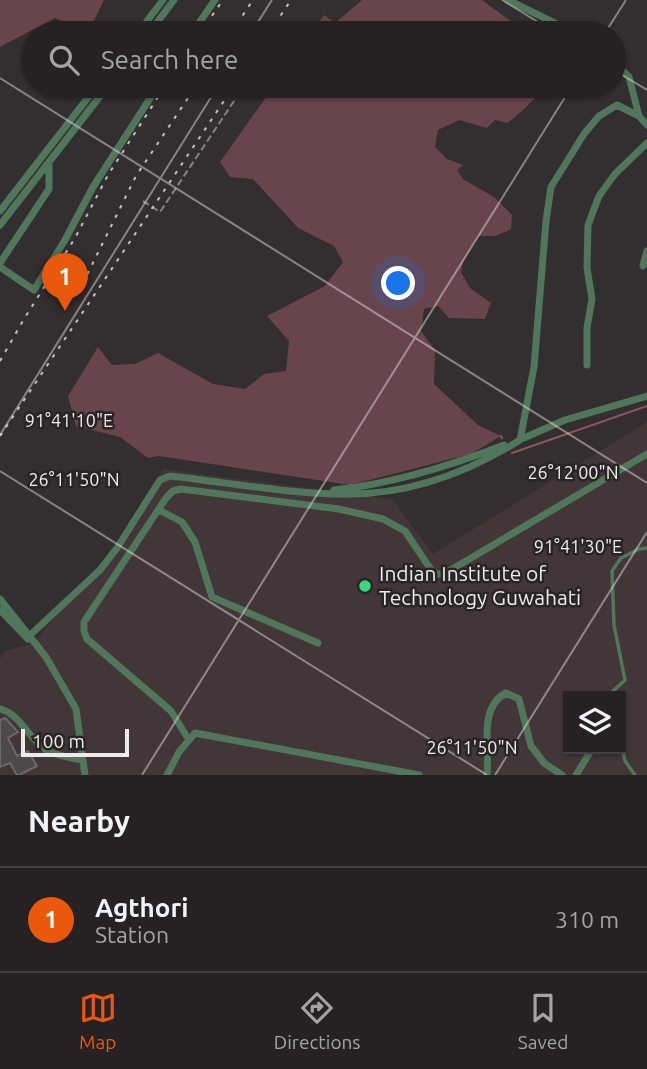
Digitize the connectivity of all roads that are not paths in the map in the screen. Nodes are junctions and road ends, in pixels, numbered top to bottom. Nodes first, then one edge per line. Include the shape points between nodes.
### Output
1 (163, 0) edge
2 (174, 0) edge
3 (215, 0) edge
4 (508, 0) edge
5 (147, 21) edge
6 (158, 21) edge
7 (200, 21) edge
8 (551, 21) edge
9 (626, 74) edge
10 (88, 98) edge
11 (99, 98) edge
12 (150, 98) edge
13 (639, 116) junction
14 (647, 125) edge
15 (647, 143) edge
16 (49, 163) junction
17 (0, 211) edge
18 (0, 225) edge
19 (647, 251) edge
20 (0, 265) edge
21 (643, 266) dead end
22 (587, 365) dead end
23 (647, 396) edge
24 (520, 440) junction
25 (647, 454) edge
26 (312, 492) junction
27 (159, 510) junction
28 (647, 548) edge
29 (0, 599) edge
30 (0, 610) edge
31 (28, 636) junction
32 (318, 643) dead end
33 (613, 691) edge
34 (0, 709) edge
35 (189, 740) junction
36 (589, 754) edge
37 (623, 754) edge
38 (83, 760) junction
39 (85, 775) edge
40 (167, 775) edge
41 (419, 775) edge
42 (487, 775) edge
43 (562, 775) edge
44 (576, 775) edge
45 (635, 775) edge

1 - 5 street
2 - 6 street
3 - 7 street
4 - 8 street
9 - 13 street
10 - 17 street
11 - 16 street
12 - 20 street via 34,290
13 - 14 street
13 - 24 street via 617,105 599,116 551,187 534,367
15 - 22 street via 599,196 588,225 592,299
16 - 18 street
16 - 20 street via 49,189
19 - 21 street
23 - 24 street via 565,419
24 - 26 street via 438,468 357,488
24 - 26 street via 489,459 411,487 345,494
25 - 27 street via 444,574 433,574 405,531 361,514 181,489 173,491
26 - 31 street via 170,476 160,480 100,570
27 - 32 street via 182,522 195,542 212,597
27 - 35 street via 84,622 84,631 87,639 171,711
28 - 33 lane via 621,558 612,571 614,625 625,680
29 - 31 street
30 - 31 street
31 - 38 street via 46,657 76,709
34 - 38 street via 47,751
35 - 40 street
35 - 41 street via 195,733
36 - 44 street
37 - 45 lane
38 - 39 street
42 - 43 street via 492,705 506,693 519,699 531,746

